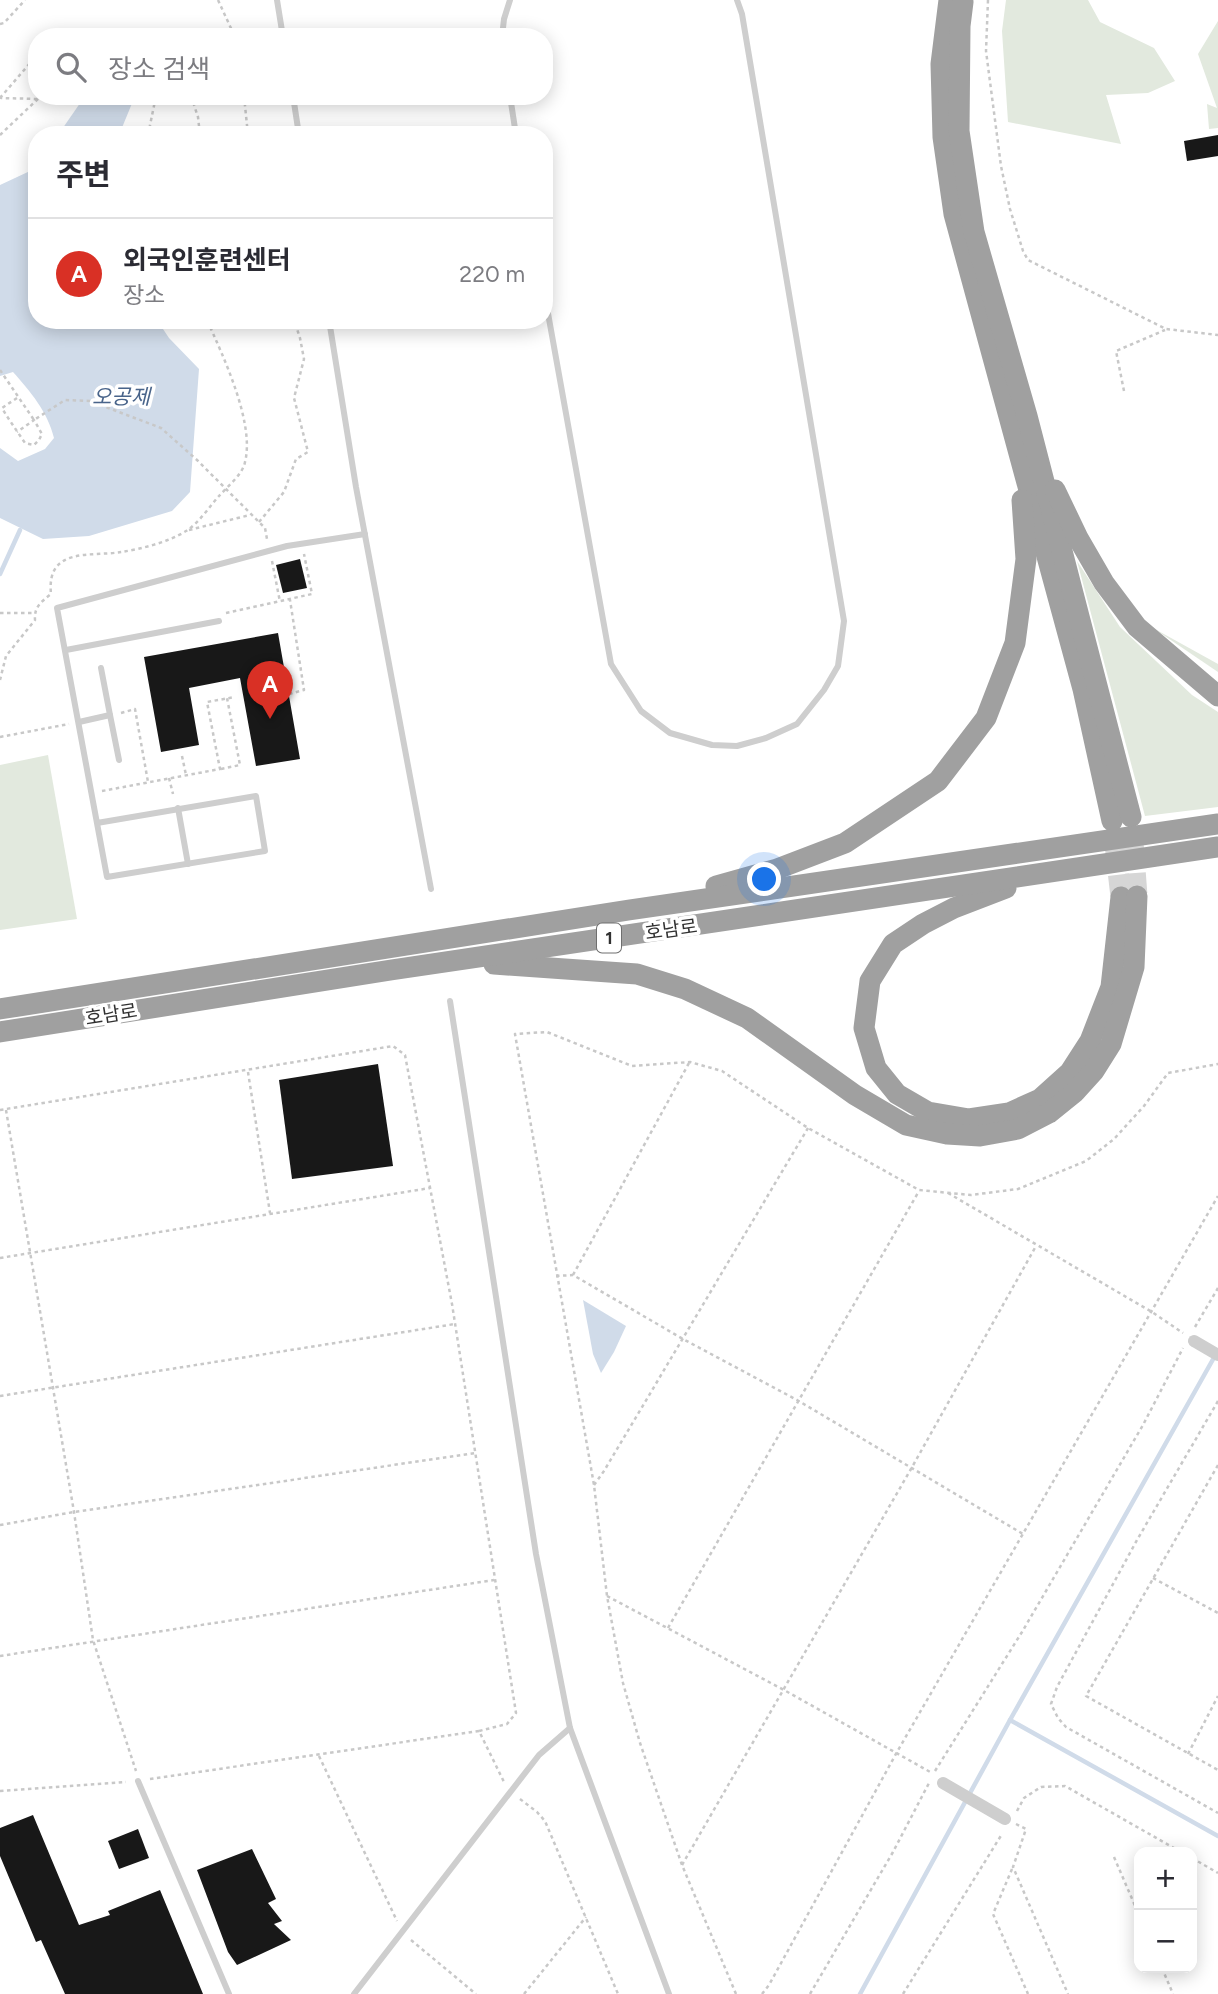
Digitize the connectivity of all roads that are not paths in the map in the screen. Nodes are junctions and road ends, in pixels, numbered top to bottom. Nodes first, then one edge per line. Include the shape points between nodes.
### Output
1 (277, 0) edge
2 (510, 0) edge
3 (737, 0) edge
4 (949, 0) edge
5 (963, 0) edge
6 (282, 28) edge
7 (503, 28) edge
8 (294, 105) edge
9 (511, 105) edge
10 (298, 126) edge
11 (515, 126) edge
12 (331, 329) edge
13 (551, 329) edge
14 (1019, 422) junction
15 (365, 534) junction
16 (219, 621) dead end
17 (66, 650) junction
18 (101, 668) dead end
19 (1218, 696) edge
20 (110, 715) junction
21 (79, 722) junction
22 (119, 760) dead end
23 (178, 808) junction
24 (1121, 819) tunnel mouth
25 (97, 822) junction
26 (1218, 824) edge
27 (1218, 847) edge
28 (188, 864) junction
29 (1070, 869) junction
30 (431, 889) dead end
31 (629, 910) junction
32 (391, 970) junction
33 (450, 1001) dead end
34 (0, 1009) edge
35 (0, 1032) edge
36 (1192, 1339) road end
37 (1218, 1355) edge
38 (570, 1728) junction
39 (938, 1778) road end
40 (138, 1781) road end
41 (1007, 1820) road end
42 (229, 1994) edge
43 (354, 1994) edge
44 (669, 1994) edge

1 - 6 lane
2 - 7 lane
3 - 13 lane via 844,621 838,666 797,724 737,746 701,743 670,733 641,711 624,687 611,664
4 - 14 highway via 941,64 943,137 952,202 971,281
5 - 14 highway via 959,131 974,232
8 - 10 lane
9 - 11 lane
12 - 15 lane
14 - 19 highway via 1104,583 1138,627
14 - 24 highway via 1083,690
14 - 31 highway via 1026,559 1015,642 986,718 939,781 845,843 777,869
15 - 17 lane via 287,546 58,608
15 - 30 lane
16 - 17 lane
17 - 21 lane
18 - 20 lane
20 - 21 lane
20 - 22 lane
21 - 25 lane
23 - 25 lane
23 - 28 lane
23 - 28 lane via 256,796 265,851
25 - 28 lane via 107,877
26 - 31 highway, 호남로 / 1
27 - 29 highway, 호남로 / 1
29 - 32 highway, 호남로 / 1
29 - 32 highway via 993,892 923,923 893,944 870,981 864,1028 876,1068 897,1094 928,1112 969,1119 1009,1113 1040,1098 1070,1072 1090,1041 1111,987 1129,896 1134,967 1111,1044 1094,1071 1049,1113 1018,1129 980,1136 906,1125 855,1095 747,1018 685,989 637,974 492,964
31 - 34 highway, 호남로 / 1
32 - 35 highway, 호남로 / 1
33 - 38 lane via 536,1554
36 - 37 street
38 - 43 lane via 540,1755
38 - 44 lane
39 - 41 street
40 - 42 lane

